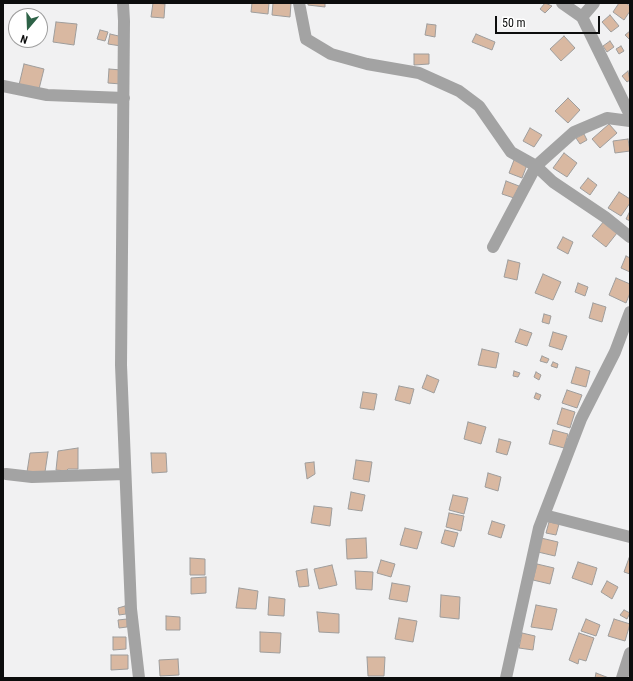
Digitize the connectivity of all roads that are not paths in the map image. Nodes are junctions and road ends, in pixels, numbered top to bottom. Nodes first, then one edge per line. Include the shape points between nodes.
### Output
1 (123, 3) edge
2 (299, 3) edge
3 (562, 3) edge
4 (594, 3) edge
5 (582, 17) junction
6 (3, 86) edge
7 (124, 98) junction
8 (630, 114) edge
9 (630, 121) edge
10 (536, 166) junction
11 (630, 237) edge
12 (493, 247) dead end
13 (630, 312) edge
14 (6, 474) dead end
15 (125, 474) junction
16 (544, 515) junction
17 (630, 537) edge
18 (630, 653) edge
19 (139, 678) edge
20 (506, 678) edge
21 (622, 678) edge

1 - 7 street
2 - 10 street via 306,40 331,54 367,64 419,73 459,91 479,106 511,152
3 - 5 street
4 - 5 street
5 - 8 street
6 - 7 street via 47,95
7 - 15 street via 122,365
9 - 10 street via 607,118 574,132
10 - 11 street via 553,182
10 - 12 street
13 - 16 street via 615,352 581,419
14 - 15 street via 32,477
15 - 19 street via 131,609
16 - 17 street
16 - 20 street
18 - 21 street

